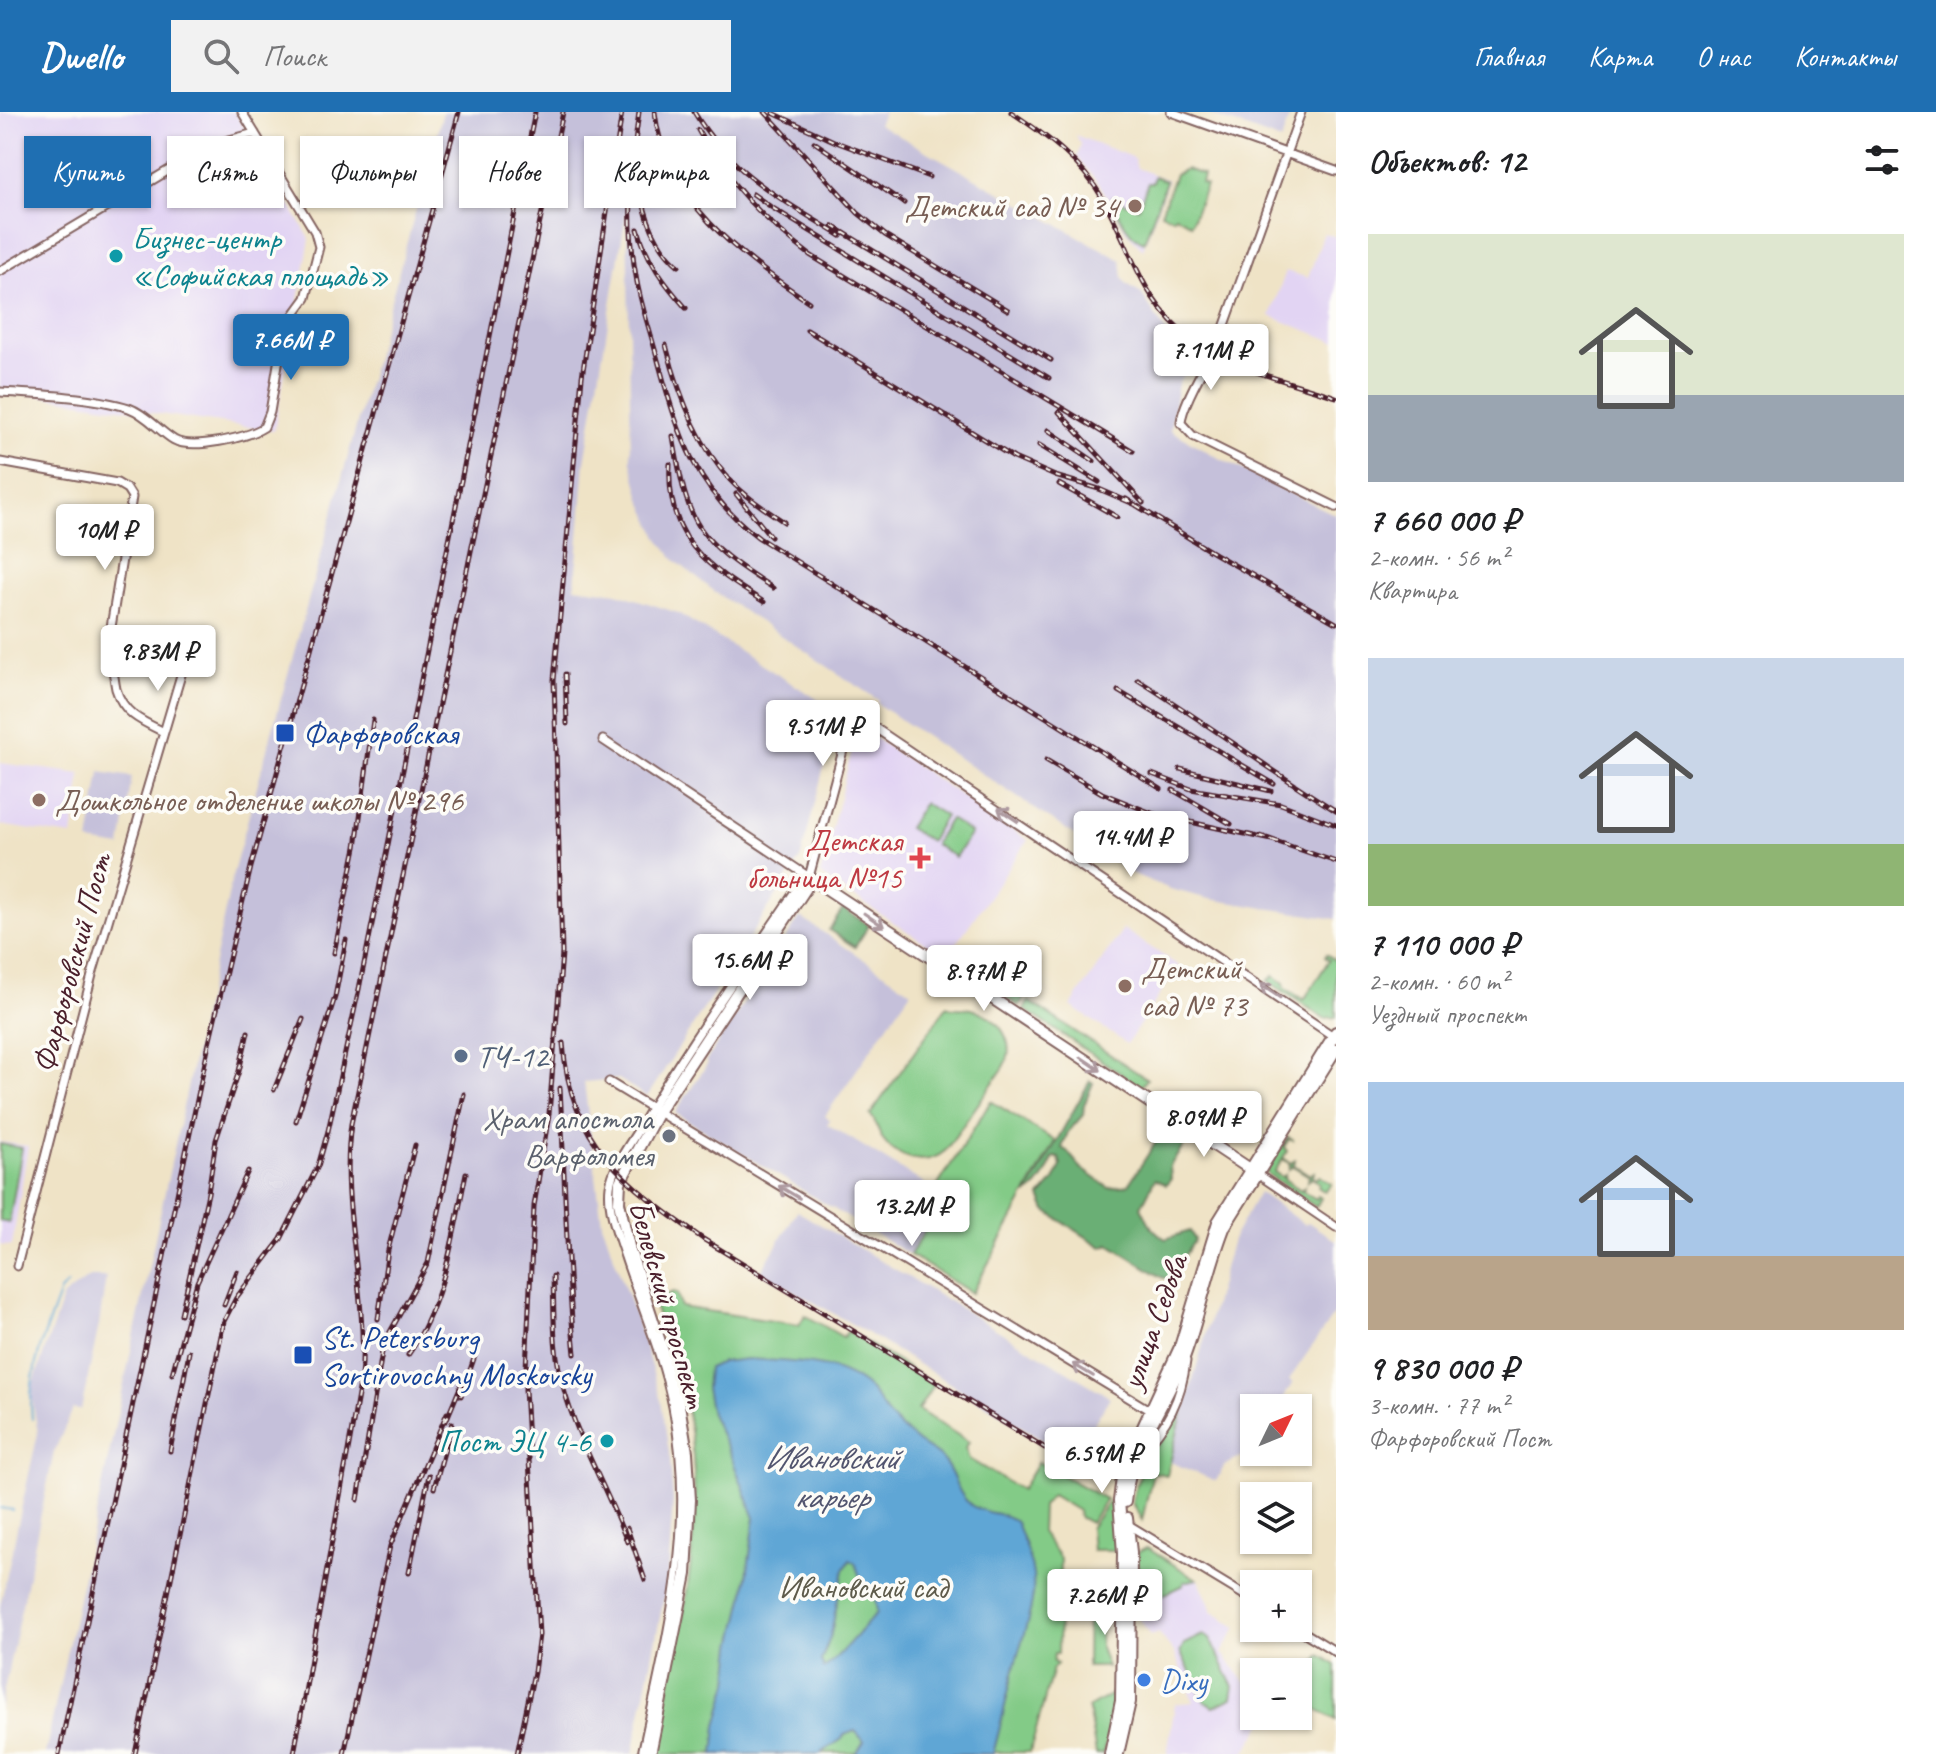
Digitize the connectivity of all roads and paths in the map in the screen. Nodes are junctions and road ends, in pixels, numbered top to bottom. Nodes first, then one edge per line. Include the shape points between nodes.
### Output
1 (242, 112) edge
2 (1171, 112) edge
3 (1301, 112) edge
4 (255, 133) junction
5 (1286, 154) junction
6 (1336, 171) edge
7 (0, 271) edge
8 (0, 392) edge
9 (0, 462) edge
10 (1336, 507) edge
11 (181, 675) dead end
12 (162, 731) junction
13 (603, 740) dead end
14 (809, 877) junction
15 (1335, 1035) edge
16 (1336, 1049) edge
17 (609, 1082) dead end
18 (654, 1110) junction
19 (1252, 1171) junction
20 (1336, 1227) edge
21 (17, 1266) dead end
22 (1187, 1351) junction
23 (1154, 1412) junction
24 (1136, 1456) junction
25 (1124, 1523) junction
26 (1240, 1593) edge
27 (1312, 1637) edge
28 (1336, 1652) edge
29 (642, 1754) edge
30 (650, 1754) edge
31 (1110, 1754) edge
32 (1118, 1754) edge

1 - 4 street
2 - 5 street
3 - 5 street
4 - 7 street via 211,145
4 - 8 street via 319,247 306,298 284,328 264,427 189,444 172,439 127,407
5 - 6 street
5 - 10 street via 1220,339 1182,413 1183,428
9 - 12 street via 117,483 132,497 107,652 127,711
11 - 12 street, Фарфоровский Пост
12 - 21 street, Фарфоровский Пост
13 - 14 street
15 -> 14 street, Белевский проспект via 853,713
14 - 18 main road, Белевский проспект
14 -> 19 main road
15 - 19 main road, улица Седова
16 - 19 main road, улица Седова
17 - 18 street
23 -> 18 street
18 - 29 street, Белевский проспект via 616,1168 610,1191 618,1235 670,1395 683,1500 677,1582
18 - 30 main road, Белевский проспект via 619,1191 630,1251 677,1393 690,1500 686,1574
19 - 20 street
19 - 22 main road, улица Седова via 1216,1247
19 - 23 main road, улица Седова via 1218,1222
22 - 23 main road, улица Седова
22 - 24 street via 1173,1410
23 - 24 main road, улица Седова
23 - 25 main road, улица Седова via 1123,1470 1119,1501
24 - 25 main road, улица Седова
25 - 26 street
25 - 31 main road, улица Седова via 1121,1701
25 - 32 main road, улица Седова via 1131,1552 1130,1702
27 - 28 street

